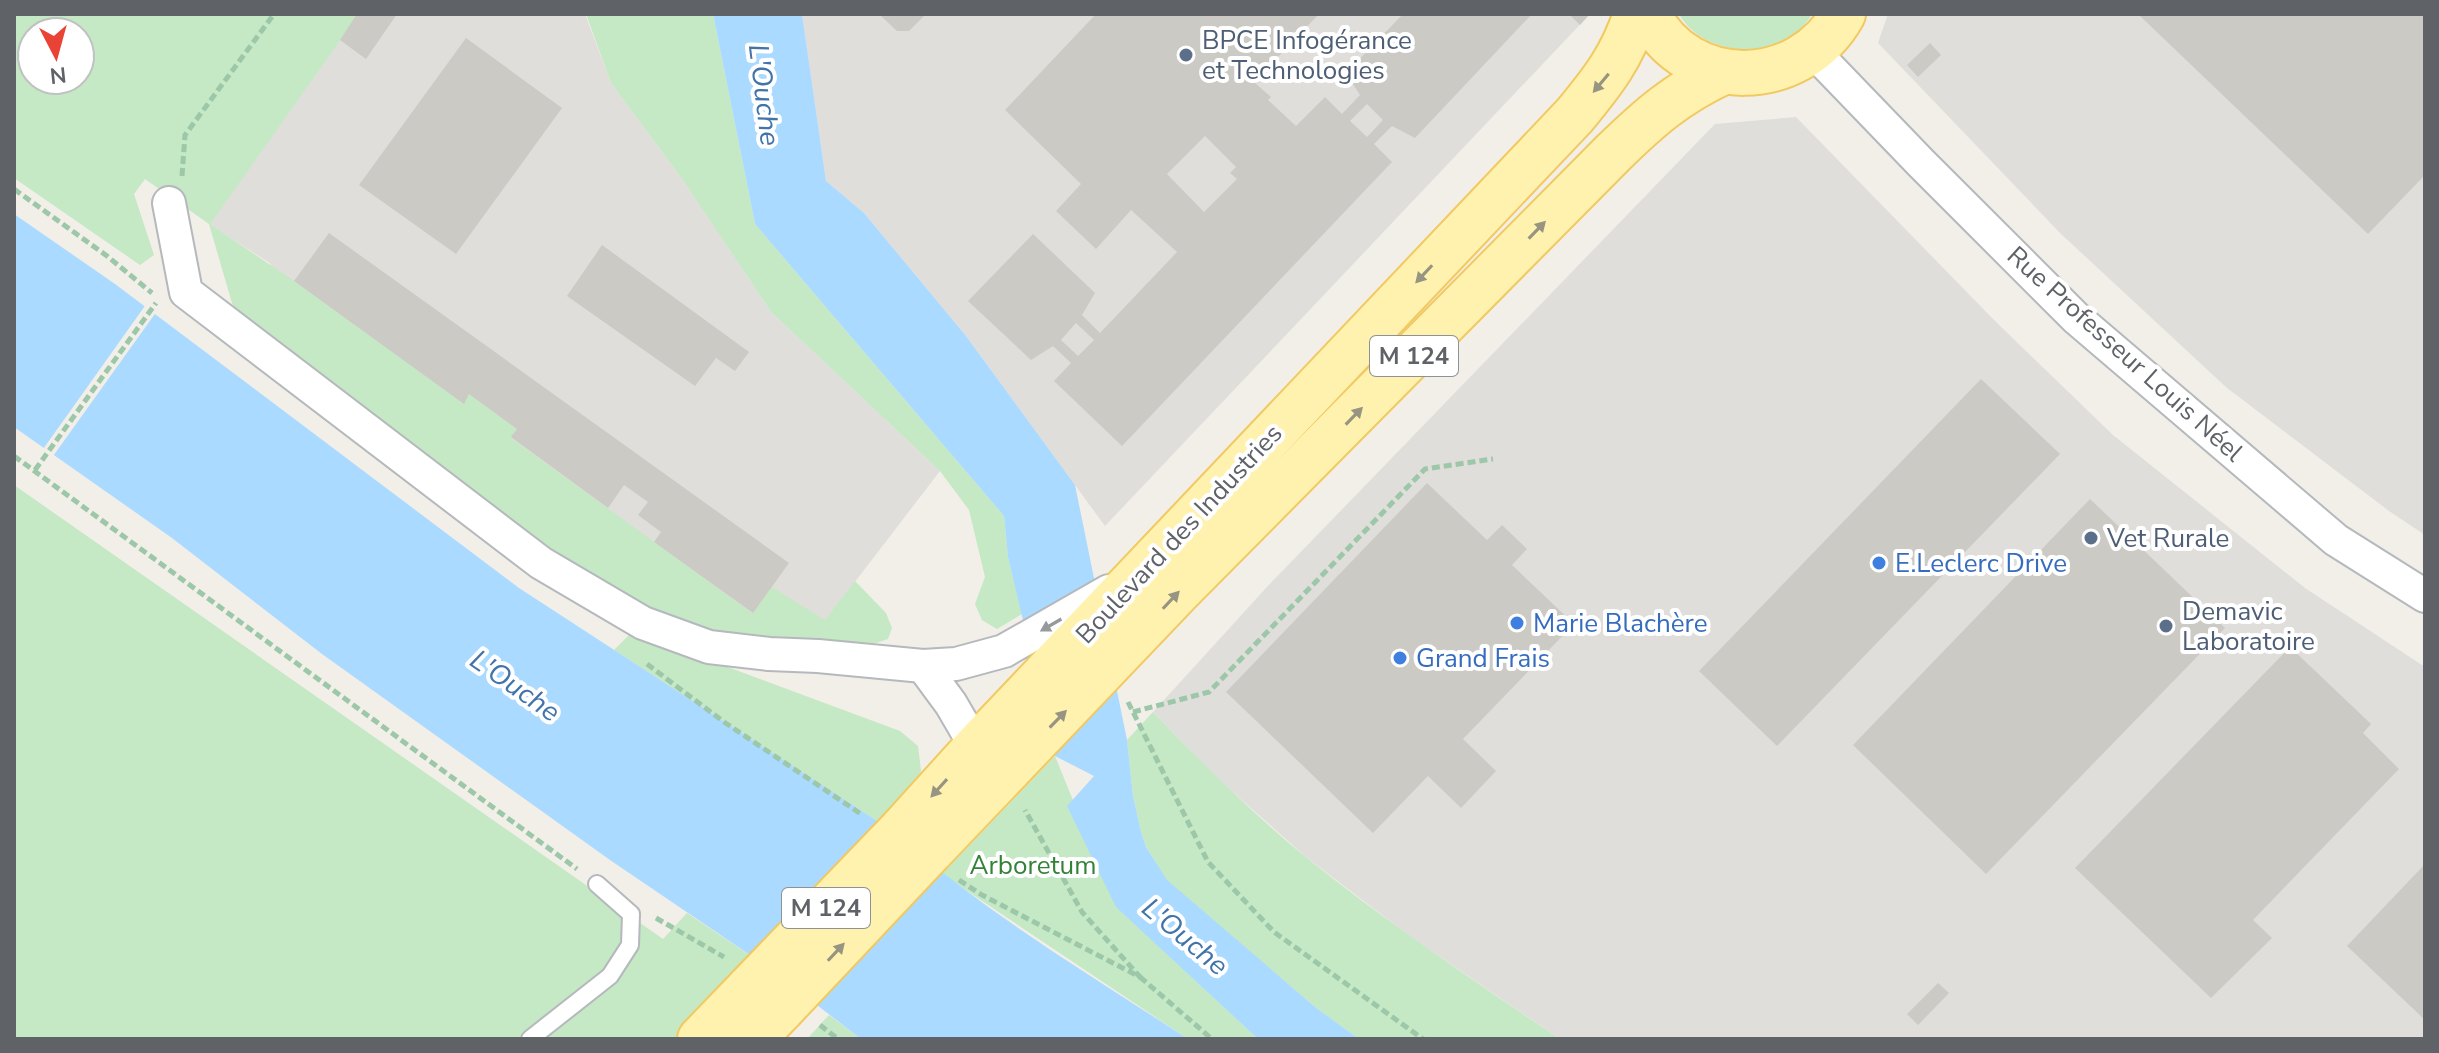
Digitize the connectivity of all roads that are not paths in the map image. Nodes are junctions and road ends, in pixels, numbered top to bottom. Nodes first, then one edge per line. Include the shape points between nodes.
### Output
1 (1636, 14) edge
2 (1648, 14) edge
3 (1843, 14) edge
4 (1813, 51) junction
5 (1723, 72) junction
6 (169, 203) road end
7 (1143, 572) junction
8 (2425, 596) edge
9 (923, 666) junction
10 (1001, 774) junction
11 (597, 884) road end
12 (767, 1004) edge
13 (530, 1039) edge
14 (700, 1039) edge

1 -> 7 main road, Boulevard des Industries / M 124 via 1609,74 1575,115
2 - 5 main road via 1680,53
3 - 4 main road
4 - 5 main road via 1755,74
4 - 8 street, Rue Professeur Louis Néel via 2076,318 2336,540
10 -> 5 main road, Boulevard des Industries / M 124 via 1122,678 1179,591 1643,123 1690,87
6 - 9 street via 186,292 541,563 643,623 709,647
7 -> 9 street via 1004,651 956,664
7 - 10 main road, Boulevard des Industries / M 124 via 1110,606
9 - 10 street
10 - 12 main road, Boulevard des Industries / M 124, bridge via 913,844
11 - 13 lane via 631,914 630,945 610,976
12 - 14 main road, Boulevard des Industries / M 124

